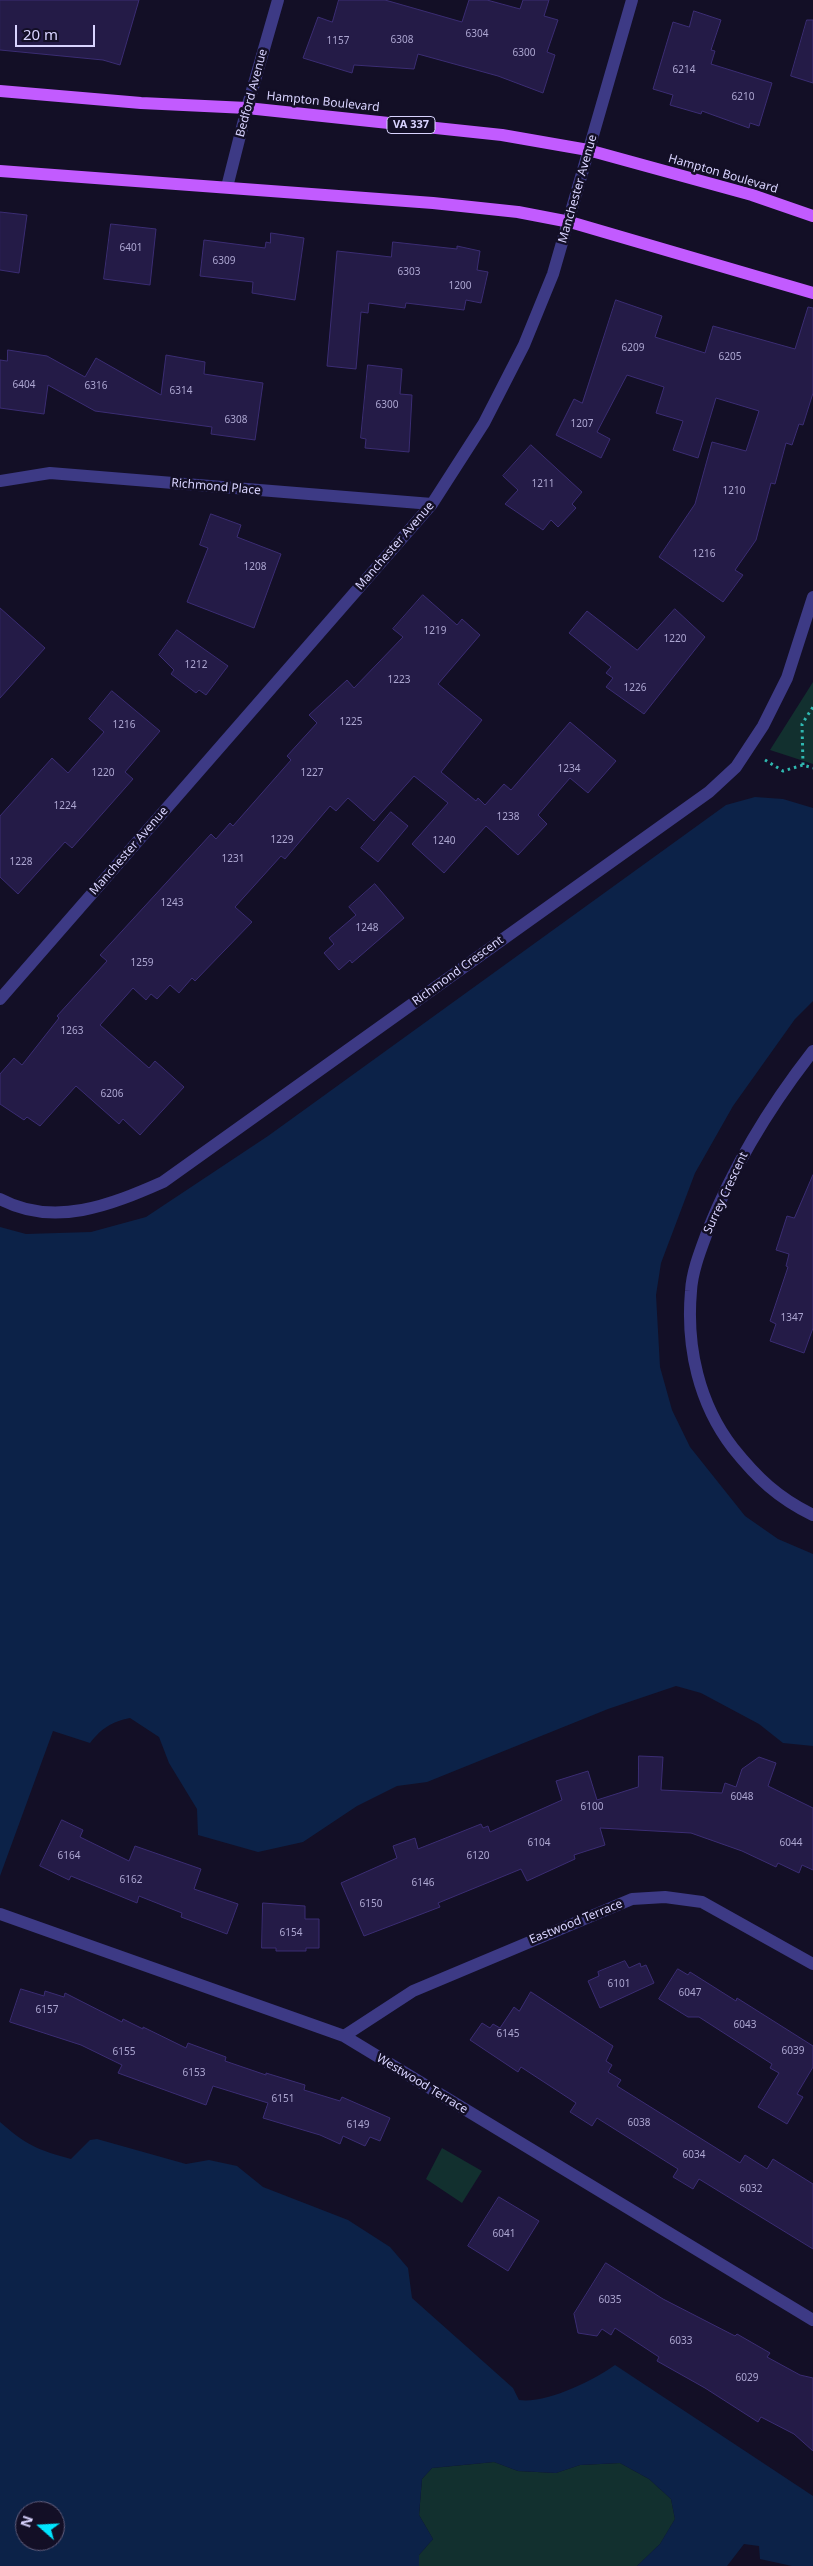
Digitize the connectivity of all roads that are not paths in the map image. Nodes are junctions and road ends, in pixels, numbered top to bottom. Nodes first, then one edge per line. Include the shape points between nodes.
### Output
1 (278, 0) edge
2 (632, 0) edge
3 (0, 91) edge
4 (246, 108) junction
5 (588, 150) junction
6 (0, 171) edge
7 (227, 187) junction
8 (813, 216) edge
9 (570, 222) junction
10 (813, 293) edge
11 (0, 480) edge
12 (432, 504) junction
13 (813, 597) edge
14 (811, 611) edge
15 (0, 999) edge
16 (813, 1051) edge
17 (0, 1198) edge
18 (813, 1515) edge
19 (0, 1914) edge
20 (813, 1964) edge
21 (344, 2036) junction
22 (813, 2320) edge

1 - 4 street, Bedford Avenue
2 - 5 street, Manchester Avenue
3 - 4 main road, Hampton Boulevard / VA 337
4 - 5 main road, Hampton Boulevard / VA 337 via 502,135
4 - 7 street, Bedford Avenue
5 - 8 main road, Hampton Boulevard / VA 337 via 752,195
5 - 9 street, Manchester Avenue
6 - 7 main road
7 - 9 main road via 433,203 518,212
9 - 10 main road
9 - 12 street, Manchester Avenue via 524,345 484,423
11 - 12 street, Richmond Place via 50,473
12 - 15 street, Manchester Avenue
13 - 14 street, Richmond Crescent
14 - 17 street, Richmond Crescent via 787,678 763,726 736,767 709,792 163,1182 123,1200 76,1212 48,1214 10,1204
16 - 18 street, Surrey Crescent via 786,1086 720,1200 700,1250 691,1290 690,1333 699,1383 717,1427 758,1476 787,1503
19 - 21 street, Westwood Terrace
20 - 21 street, Eastwood Terrace via 702,1902 665,1897 632,1899 414,1991
21 - 22 street, Westwood Terrace

